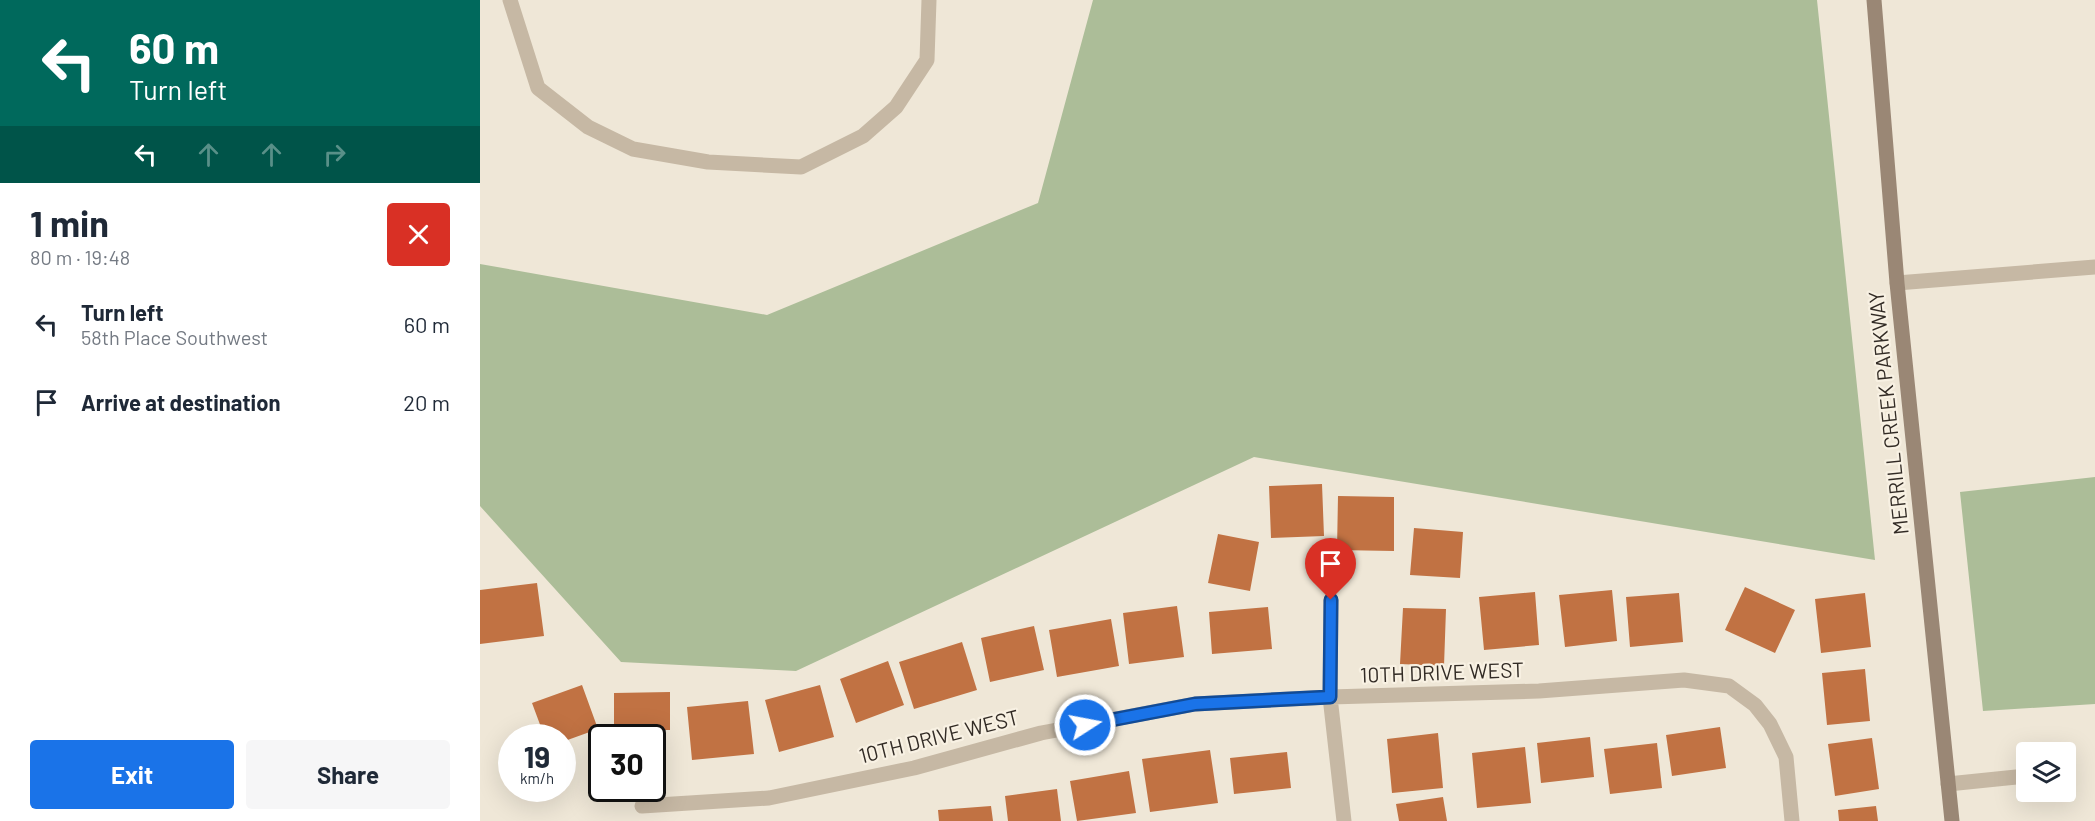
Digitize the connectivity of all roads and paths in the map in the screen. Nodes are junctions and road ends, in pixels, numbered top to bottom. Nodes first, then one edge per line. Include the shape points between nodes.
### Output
1 (510, 0) edge
2 (929, 0) edge
3 (1874, 0) edge
4 (2095, 267) edge
5 (1897, 283) junction
6 (1331, 600) dead end
7 (1330, 697) junction
8 (2016, 777) edge
9 (1948, 784) junction
10 (642, 806) dead end
11 (1344, 821) edge
12 (1792, 821) edge
13 (1952, 821) edge

1 - 2 street via 538,88 588,127 633,149 708,162 801,167 863,136 896,107 927,60
3 - 5 street, MERRILL CREEK PARKWAY
4 - 5 street
5 - 9 street, MERRILL CREEK PARKWAY
6 - 7 street
7 - 10 street, 10TH DRIVE WEST via 1195,704 1041,733 914,768 769,798
7 - 11 street
7 - 12 street, 10TH DRIVE WEST via 1539,692 1684,680 1730,686 1755,705 1770,724 1786,757
8 - 9 street
9 - 13 street, MERRILL CREEK PARKWAY

